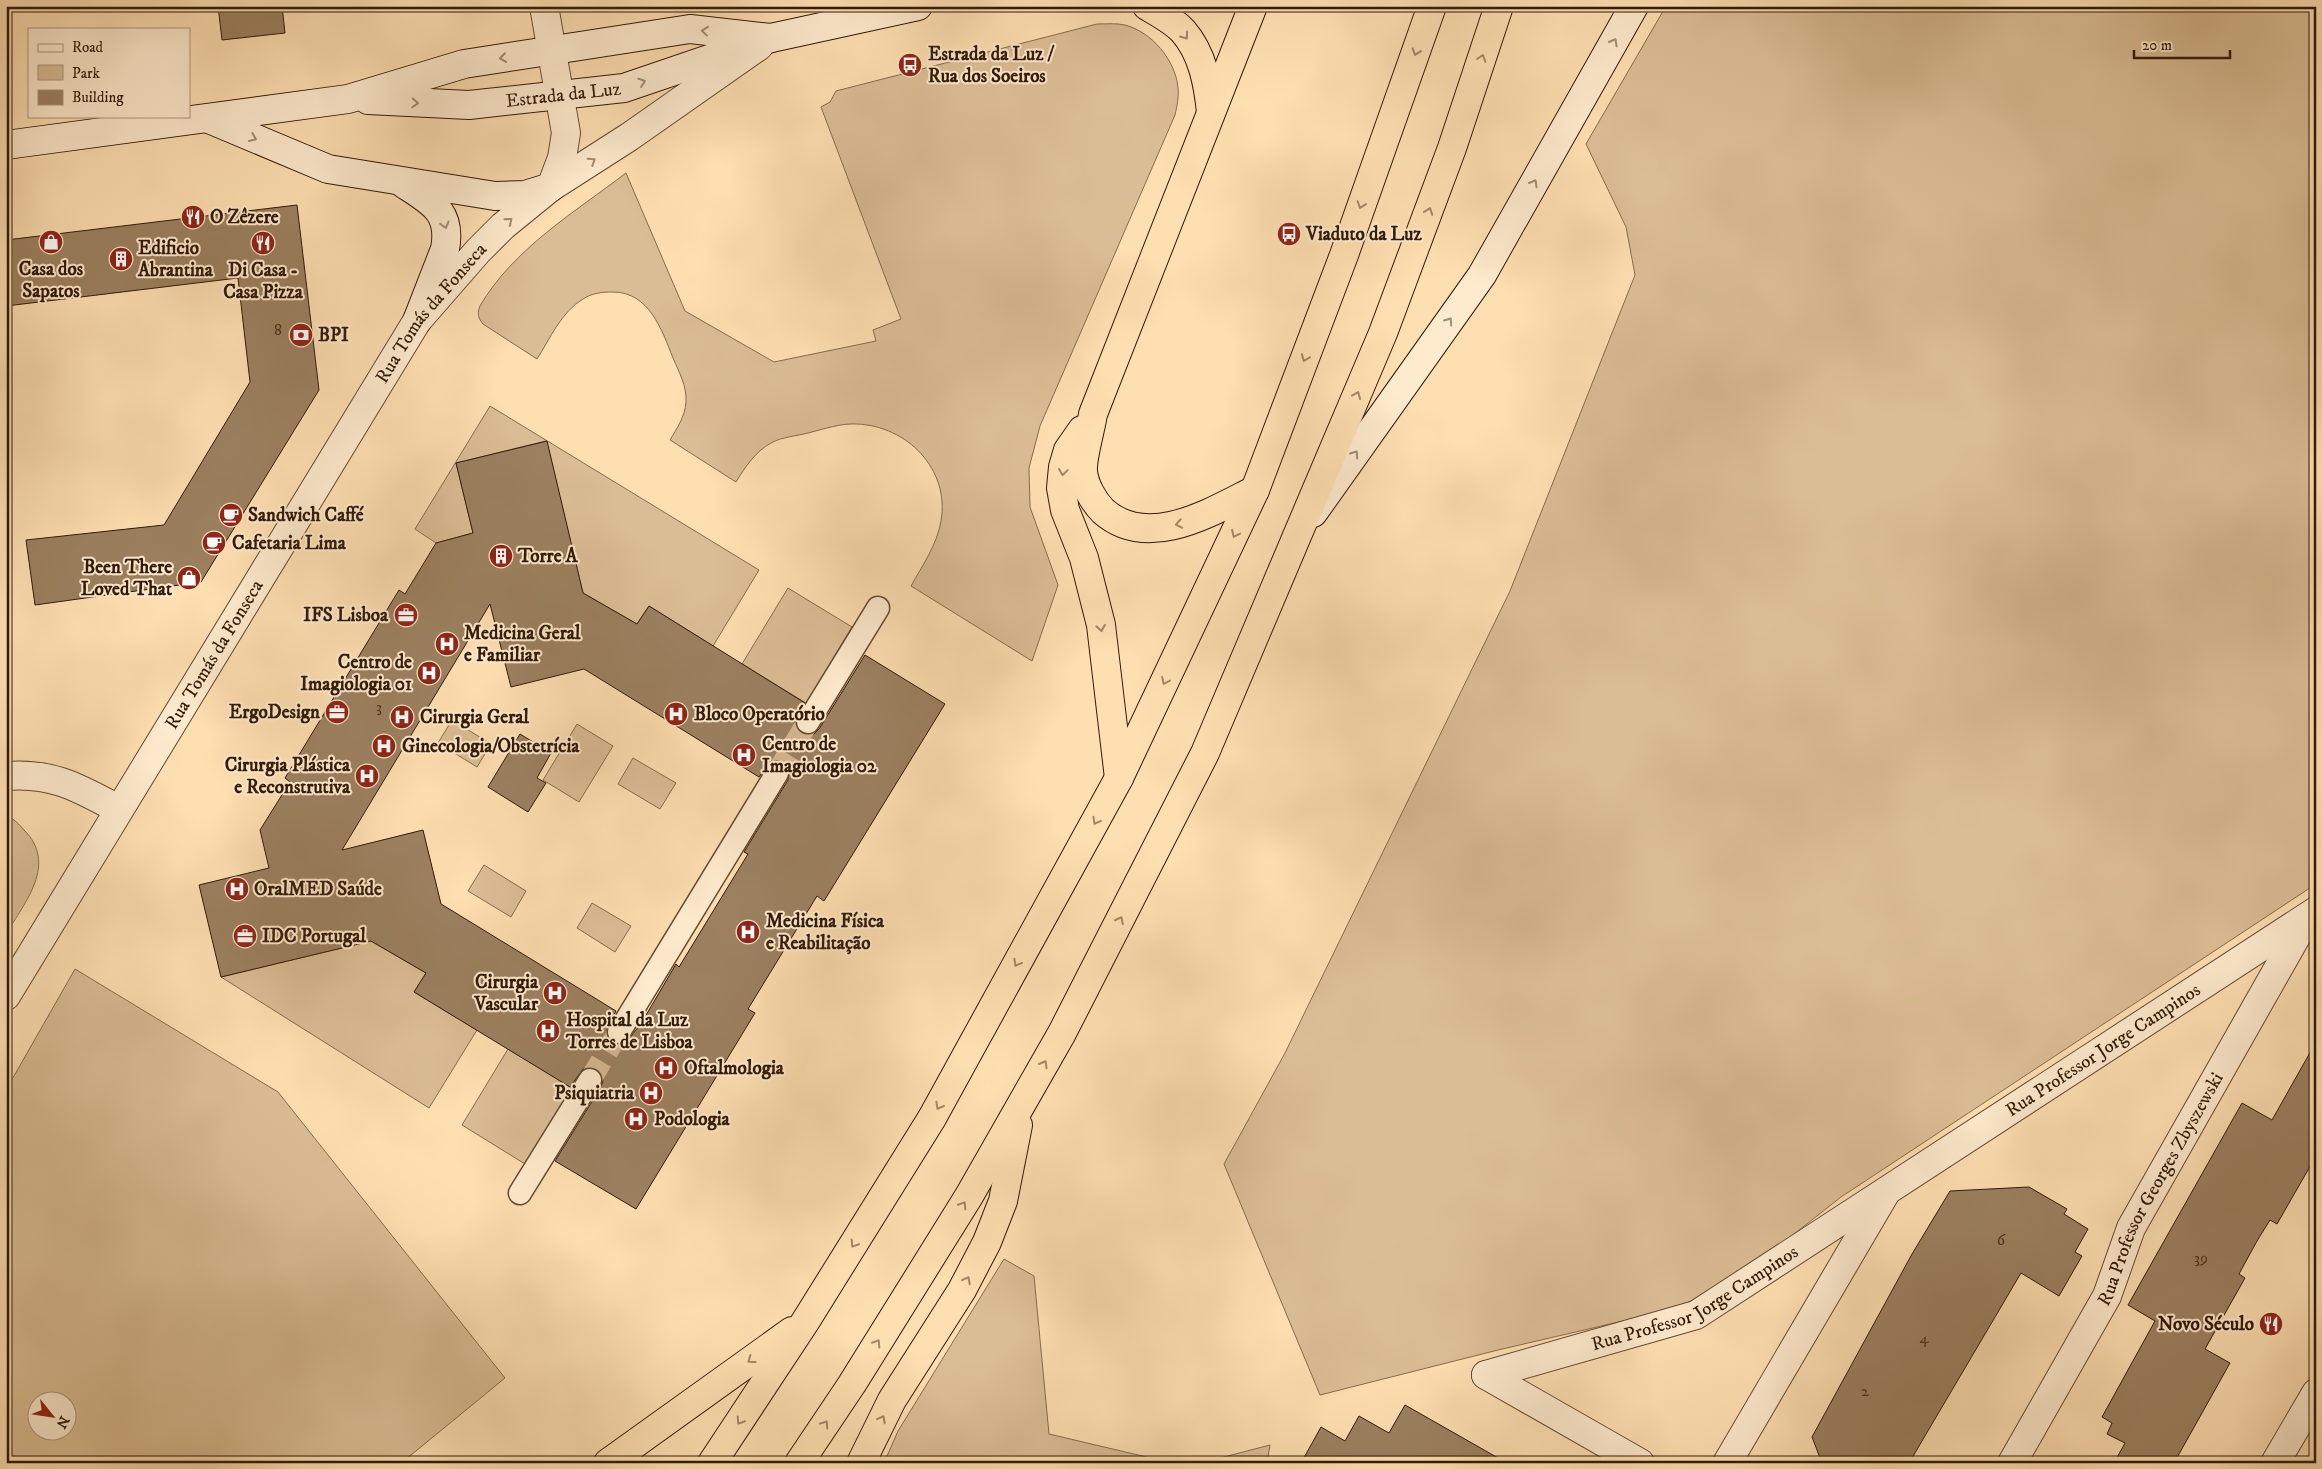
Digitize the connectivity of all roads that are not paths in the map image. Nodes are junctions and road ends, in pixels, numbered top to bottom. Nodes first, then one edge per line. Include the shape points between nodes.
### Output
1 (544, 6) edge
2 (918, 6) edge
3 (1147, 6) edge
4 (1252, 6) edge
5 (1432, 6) edge
6 (1499, 6) edge
7 (1634, 6) edge
8 (771, 38) junction
9 (552, 51) junction
10 (560, 96) junction
11 (348, 99) junction
12 (1211, 114) junction
13 (208, 119) junction
14 (6, 145) edge
15 (399, 180) junction
16 (551, 187) junction
17 (417, 321) junction
18 (1093, 414) junction
19 (1255, 490) junction
20 (1296, 536) junction
21 (878, 608) dead end
22 (808, 722) tunnel mouth
23 (777, 772) tunnel mouth
24 (6, 776) edge
25 (1119, 778) junction
26 (118, 809) junction
27 (2312, 913) edge
28 (6, 996) edge
29 (618, 1032) tunnel mouth
30 (590, 1080) tunnel mouth
31 (1023, 1101) junction
32 (1888, 1188) junction
33 (520, 1193) dead end
34 (805, 1322) junction
35 (2316, 1393) edge
36 (608, 1463) edge
37 (712, 1463) edge
38 (799, 1463) edge
39 (861, 1463) edge
40 (1640, 1463) edge
41 (1727, 1463) edge
42 (2012, 1463) edge
43 (2275, 1463) edge

1 - 9 street
2 - 8 street, Estrada da Luz
3 -> 12 highway via 1183,31 1201,60
4 - 12 highway
5 -> 19 highway via 1344,256
20 -> 6 highway via 1383,333 1452,148
20 -> 7 street via 1482,274
8 -> 9 street, Estrada da Luz via 690,29
10 -> 8 street, Estrada da Luz via 624,88
16 -> 8 street, Rua Tomás da Fonseca
9 - 10 street
9 -> 11 street, Estrada da Luz via 464,64
11 -> 10 street, Estrada da Luz via 469,105
10 - 16 street via 566,133 562,158
11 - 13 street, Estrada da Luz
12 - 18 highway
13 - 14 street, Estrada da Luz
13 -> 15 street via 328,169
15 - 16 street via 496,196 525,195
15 -> 17 street via 433,203 446,222 448,236
17 -> 16 street, Rua Tomás da Fonseca via 503,226
17 - 26 street, Rua Tomás da Fonseca
19 -> 18 highway via 1195,521 1151,529 1115,521 1094,503 1083,471
18 -> 25 highway via 1068,450 1061,488 1101,625
19 -> 25 highway
31 -> 20 highway via 1062,1033 1205,753
21 - 22 street
23 - 29 street
24 - 26 street via 28,774 54,778
25 -> 34 highway via 932,1118
26 - 28 street, Rua Tomás da Fonseca
27 - 32 street, Rua Professor Jorge Campinos
27 - 42 street, Rua Professor Georges Zbyszewski via 2131,1228 2107,1296
30 - 33 street
38 -> 31 highway via 969,1196
39 -> 31 highway via 892,1400 962,1290 987,1242 1002,1201
32 - 40 street, Rua Professor Jorge Campinos via 1696,1315 1486,1375
32 - 41 street, Rua Professor Jorge Campinos
34 -> 36 highway
34 -> 37 highway
35 - 43 street

